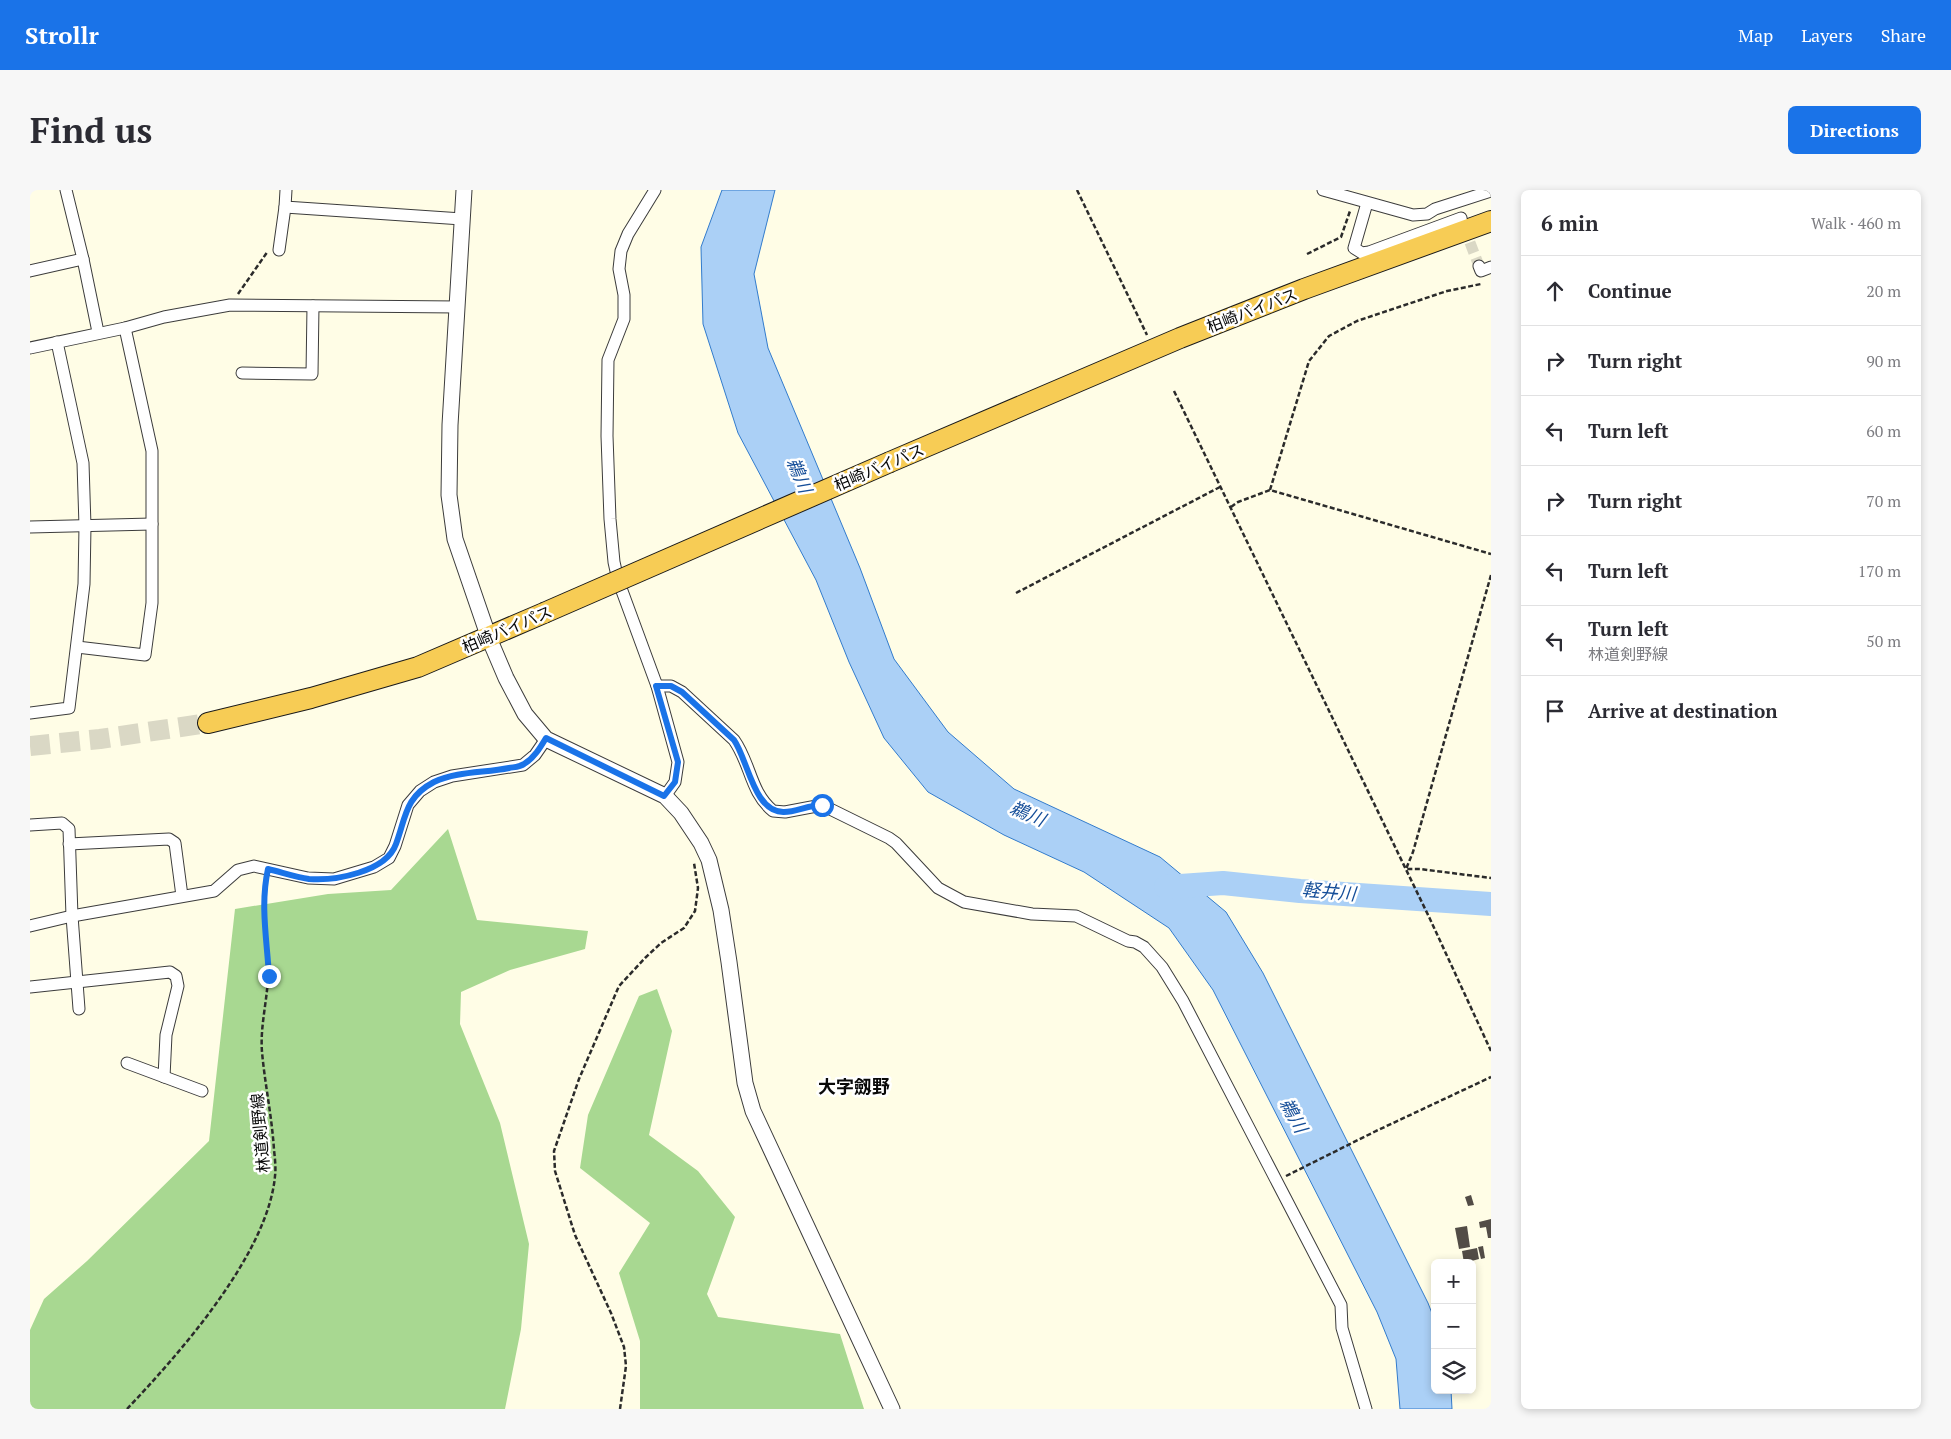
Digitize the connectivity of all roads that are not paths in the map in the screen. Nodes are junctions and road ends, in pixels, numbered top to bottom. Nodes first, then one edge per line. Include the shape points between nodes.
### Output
1 (66, 190) edge
2 (286, 190) edge
3 (464, 190) edge
4 (655, 190) edge
5 (1323, 190) edge
6 (1491, 191) edge
7 (1367, 203) junction
8 (285, 207) junction
9 (462, 219) junction
10 (1491, 221) edge
11 (1462, 222) dead end
12 (279, 250) dead end
13 (83, 259) junction
14 (1479, 266) dead end
15 (1491, 267) edge
16 (30, 271) edge
17 (313, 306) junction
18 (458, 307) junction
19 (125, 328) junction
20 (98, 332) junction
21 (57, 342) junction
22 (30, 348) edge
23 (242, 373) dead end
24 (152, 524) junction
25 (85, 526) junction
26 (30, 527) edge
27 (489, 638) junction
28 (77, 647) junction
29 (656, 686) junction
30 (30, 713) edge
31 (208, 723) tunnel mouth
32 (546, 738) junction
33 (664, 796) junction
34 (30, 825) edge
35 (70, 844) junction
36 (182, 896) junction
37 (72, 916) junction
38 (30, 926) edge
39 (76, 982) junction
40 (30, 988) edge
41 (79, 1009) dead end
42 (127, 1063) dead end
43 (164, 1077) junction
44 (202, 1091) dead end
45 (892, 1409) edge
46 (1366, 1409) edge

1 - 13 street
2 - 8 street
3 - 9 street
4 - 29 street via 621,251 619,269 624,319 608,360 606,381 614,562
5 - 7 street
6 - 7 street via 1427,214 1413,215
7 - 11 street via 1354,248 1362,253 1461,218
8 - 9 street
8 - 12 street
9 - 18 street
10 - 27 highway, 柏崎バイパス, bridge via 1180,338
13 - 16 street
13 - 20 street
14 - 15 street via 1480,271
17 - 18 street
17 - 19 street via 230,305
17 - 23 street via 312,374
18 - 27 street via 449,495 455,539
19 - 20 street
19 - 24 street via 152,451
20 - 21 street
21 - 22 street
21 - 25 street via 83,463
24 - 25 street
24 - 28 street via 152,603 145,655
25 - 26 street
25 - 28 street via 84,584
27 - 31 highway, 柏崎バイパス via 418,666 311,698
27 - 32 street via 525,714
28 - 30 street via 70,708
29 - 33 street via 678,762 675,782
29 - 46 street via 671,686 682,692 734,740 759,798 773,811 822,805 889,838 938,888 964,902 1032,914 1076,916 1148,951 1162,966 1183,1001 1341,1305 1342,1328
32 - 33 street
32 - 36 street via 535,755 522,766 452,776 420,791 408,805 396,846 388,858 374,867 334,879 308,878 254,866 238,870 214,890
33 - 45 street via 681,813 709,860 725,933 750,1104
34 - 35 street via 62,822 69,829
35 - 36 street via 169,839 175,843
35 - 37 street
36 - 37 street
37 - 38 street
37 - 39 street
39 - 40 street
39 - 41 street
39 - 43 street via 170,972 176,976 178,986 166,1035
42 - 43 street
43 - 44 street

